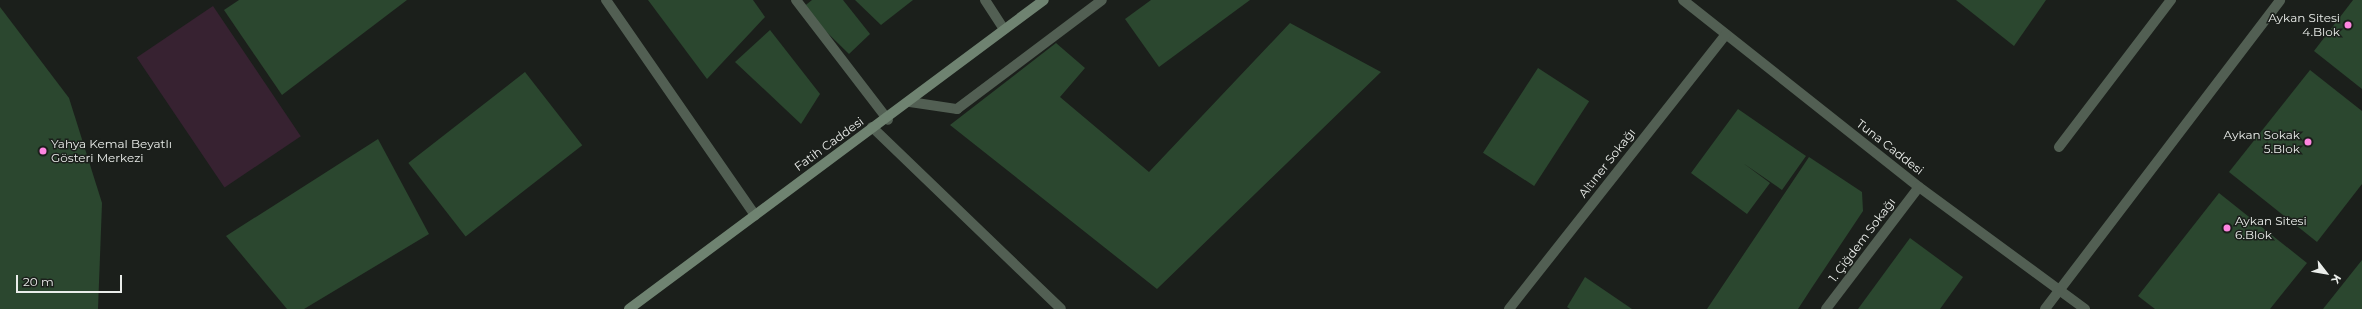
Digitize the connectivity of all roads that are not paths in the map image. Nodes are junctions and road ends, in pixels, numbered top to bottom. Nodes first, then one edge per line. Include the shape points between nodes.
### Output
1 (606, 0) edge
2 (796, 0) edge
3 (985, 0) edge
4 (1044, 0) edge
5 (1102, 0) edge
6 (1683, 0) edge
7 (2171, 0) edge
8 (2280, 0) edge
9 (1004, 29) junction
10 (1726, 34) junction
11 (910, 102) junction
12 (888, 120) junction
13 (872, 127) junction
14 (2059, 147) dead end
15 (1919, 187) junction
16 (755, 214) junction
17 (2060, 289) junction
18 (629, 309) edge
19 (1061, 309) edge
20 (1509, 309) edge
21 (1826, 309) edge
22 (2045, 309) edge
23 (2086, 309) edge

1 - 16 street
2 - 12 street
3 - 9 street
4 - 9 main road, Fatih Caddesi
5 - 11 street via 957,109
6 - 10 street, Tuna Caddesi
7 - 14 street
8 - 17 street
9 - 11 main road, Fatih Caddesi
10 - 15 street, Tuna Caddesi
10 - 20 street, Altıner Sokağı
11 - 12 main road, Fatih Caddesi
12 - 13 main road, Fatih Caddesi
13 - 16 main road, Fatih Caddesi
13 - 19 street
15 - 17 street, Tuna Caddesi
15 - 21 street, 1. Çiğdem Sokağı
16 - 18 main road, Fatih Caddesi
17 - 22 street
17 - 23 street, Tuna Caddesi

